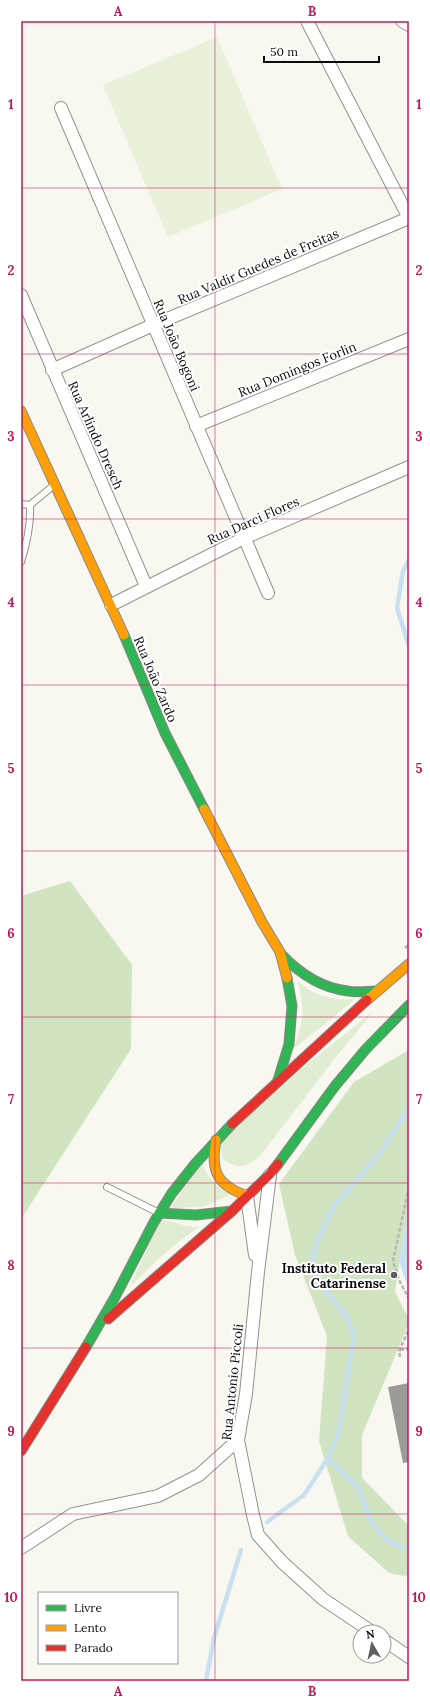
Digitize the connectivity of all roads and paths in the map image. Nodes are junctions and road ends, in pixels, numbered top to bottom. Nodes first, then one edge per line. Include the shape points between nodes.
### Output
1 (307, 21) edge
2 (402, 21) edge
3 (409, 26) edge
4 (61, 108) dead end
5 (409, 218) edge
6 (21, 295) edge
7 (153, 325) junction
8 (409, 339) edge
9 (52, 370) junction
10 (21, 411) edge
11 (196, 426) junction
12 (409, 468) edge
13 (54, 485) junction
14 (21, 504) edge
15 (30, 505) junction
16 (244, 538) junction
17 (21, 562) edge
18 (146, 586) junction
19 (268, 593) dead end
20 (111, 605) junction
21 (409, 944) edge
22 (404, 949) dead end
23 (280, 952) junction
24 (409, 964) edge
25 (376, 991) junction
26 (409, 1005) edge
27 (278, 1080) junction
28 (216, 1140) junction
29 (270, 1174) junction
30 (107, 1186) dead end
31 (409, 1187) edge
32 (248, 1196) junction
33 (232, 1211) junction
34 (159, 1213) junction
35 (258, 1272) junction
36 (409, 1299) edge
37 (97, 1329) junction
38 (409, 1329) edge
39 (409, 1349) edge
40 (399, 1351) junction
41 (400, 1357) dead end
42 (238, 1440) junction
43 (21, 1451) edge
44 (21, 1548) edge
45 (360, 1624) edge
46 (392, 1645) edge
47 (409, 1657) edge

1 - 5 street
2 - 3 street
4 - 7 street, Rua João Bogoni
5 - 7 street, Rua Valdir Guedes de Freitas
6 - 9 street, Rua Arlindo Dresch
7 - 9 street, Rua Valdir Guedes de Freitas
7 - 11 street, Rua João Bogoni
8 - 11 street, Rua Domingos Forlin
9 - 18 street, Rua Arlindo Dresch
10 - 13 main road, Rua João Zardo
11 - 16 street, Rua João Bogoni
12 - 16 street, Rua Darci Flores
13 - 15 lane
13 - 20 main road, Rua João Zardo
14 - 15 lane
15 - 17 lane via 28,542
16 - 18 street, Rua Darci Flores
16 - 19 street, Rua João Bogoni
18 - 20 street, Rua Darci Flores
20 - 23 main road, Rua João Zardo via 165,733
21 - 22 path
23 - 25 main road, Rua João Zardo via 291,966 316,983 346,992
23 - 27 main road, Rua João Zardo via 286,969 292,1006 289,1044
24 - 25 main road
25 - 27 main road
26 - 29 main road via 366,1049 335,1086
27 - 28 main road
28 - 32 main road via 212,1155 214,1170 221,1183 233,1192
28 - 34 main road via 182,1179
29 - 32 main road
29 - 35 street
30 - 34 lane
31 - 36 path via 393,1262
32 - 33 main road
32 - 35 street
33 - 34 main road via 181,1216
33 - 37 main road
34 - 37 main road
35 - 42 street, Rua Antonio Piccoli via 246,1394
37 - 43 main road
38 - 40 path
39 - 40 path
40 - 41 path
42 - 44 street via 199,1475 158,1496 73,1514
42 - 45 street, Rua Antonio Piccoli via 258,1535 282,1562 323,1599
46 - 47 street

